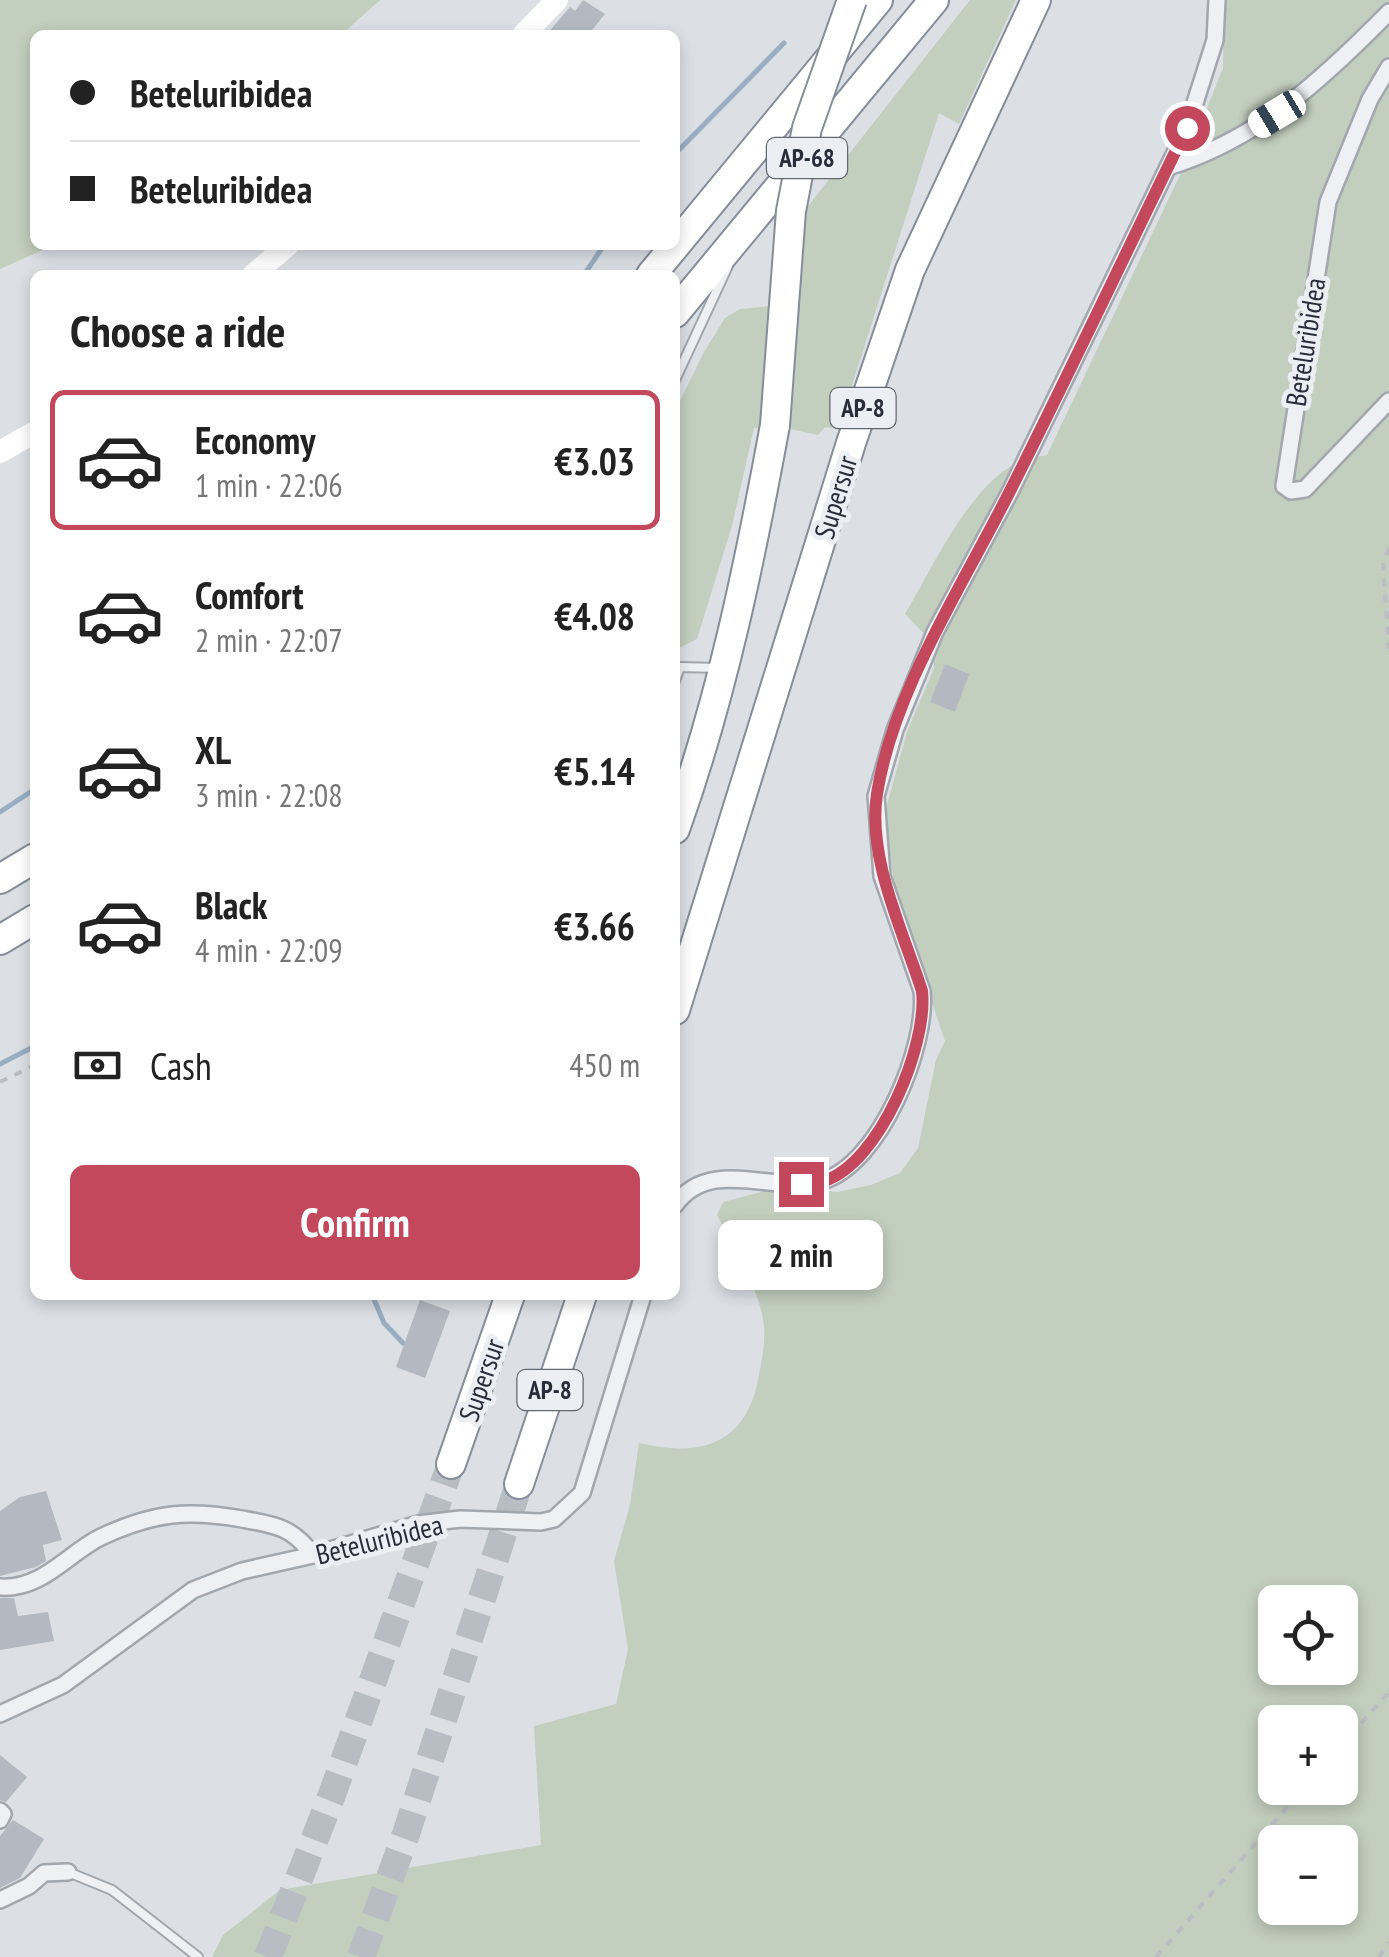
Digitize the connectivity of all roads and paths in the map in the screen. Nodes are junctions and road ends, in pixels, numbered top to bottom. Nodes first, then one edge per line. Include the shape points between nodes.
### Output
1 (558, 0) edge
2 (852, 0) edge
3 (878, 0) edge
4 (934, 0) edge
5 (1036, 0) edge
6 (1216, 0) edge
7 (1389, 12) edge
8 (529, 30) edge
9 (1389, 67) edge
10 (1168, 166) junction
11 (743, 235) junction
12 (680, 240) edge
13 (282, 250) edge
14 (672, 250) edge
15 (259, 270) edge
16 (655, 270) edge
17 (680, 307) edge
18 (680, 369) edge
19 (1389, 401) edge
20 (30, 435) edge
21 (0, 452) edge
22 (1389, 548) edge
23 (1389, 649) edge
24 (680, 668) edge
25 (724, 668) junction
26 (680, 813) edge
27 (30, 861) edge
28 (0, 879) edge
29 (30, 921) edge
30 (0, 940) edge
31 (680, 994) edge
32 (30, 1067) edge
33 (0, 1082) edge
34 (680, 1201) edge
35 (508, 1300) edge
36 (580, 1300) edge
37 (642, 1300) edge
38 (451, 1464) tunnel mouth
39 (518, 1484) tunnel mouth
40 (313, 1555) junction
41 (0, 1586) edge
42 (1389, 1692) edge
43 (0, 1714) edge
44 (1358, 1727) edge
45 (1289, 1805) edge
46 (0, 1811) edge
47 (0, 1820) edge
48 (68, 1872) joint
49 (0, 1900) edge
50 (1389, 1942) edge
51 (198, 1957) edge
52 (1156, 1957) edge
53 (1378, 1957) edge

1 - 8 street
2 - 25 highway, bridge via 808,128 791,212 775,425
3 - 12 highway, AP-68
4 - 11 highway, AP-68
5 - 31 highway, Supersur / AP-8 via 910,270
6 - 10 street via 1207,71
7 - 10 street via 1277,114 1211,153
9 - 19 street, Beteluribidea via 1328,202 1284,486 1305,489
10 - 34 street via 935,632 895,730 876,796 882,876 924,1011 899,1098 869,1143 824,1181 729,1178 700,1185
11 - 17 highway, AP-68
11 - 18 lane
13 - 15 street
14 - 16 highway, AP-68
20 - 21 street
22 - 23 path via 1383,562
24 - 25 lane
25 - 26 highway
27 - 28 highway
29 - 30 highway
32 - 33 path
35 - 38 highway, Supersur / AP-8
36 - 39 highway, AP-8
37 - 40 street, Beteluribidea via 582,1493 570,1507 540,1522 418,1524
40 - 41 street via 297,1534 281,1527 190,1510 98,1538 54,1572
40 - 43 street, Beteluribidea via 193,1590 63,1684
42 - 44 path
45 - 52 path
46 - 47 street
48 - 49 street via 44,1873
48 - 51 lane via 112,1890
50 - 53 path

